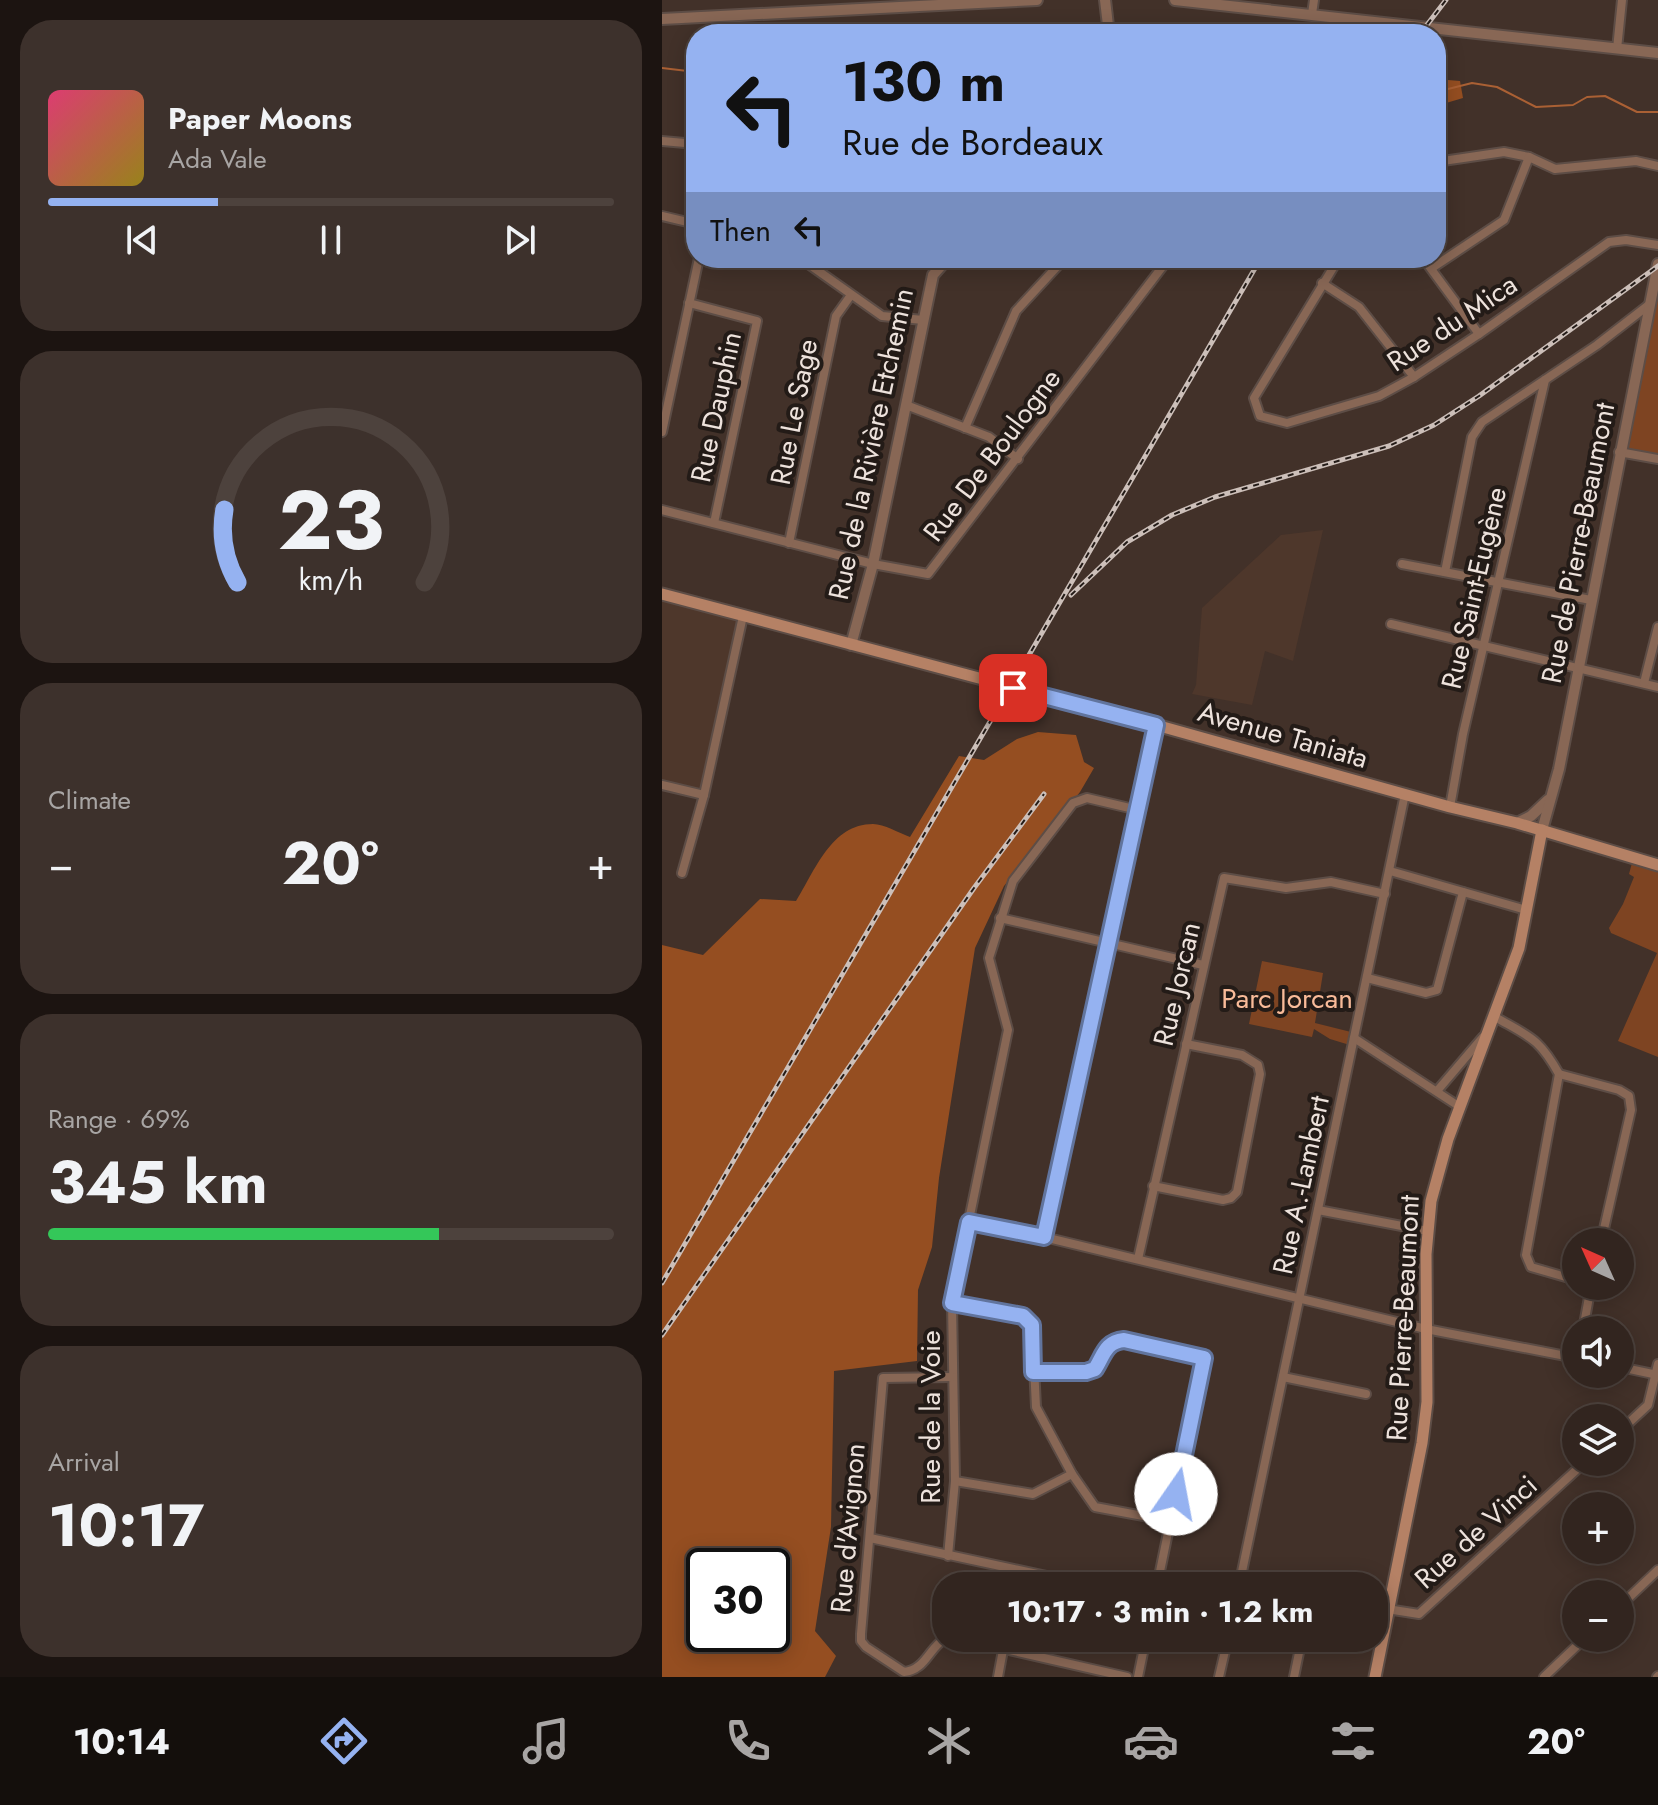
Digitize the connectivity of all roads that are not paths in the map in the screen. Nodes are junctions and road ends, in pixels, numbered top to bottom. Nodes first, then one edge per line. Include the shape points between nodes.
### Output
1 (1033, 0) edge
2 (1105, 0) edge
3 (1175, 0) edge
4 (1314, 0) edge
5 (1622, 0) edge
6 (872, 4) edge
7 (1312, 14) junction
8 (662, 19) edge
9 (1108, 24) edge
10 (1399, 24) edge
11 (1446, 29) edge
12 (1617, 49) junction
13 (1658, 53) edge
14 (662, 141) edge
15 (686, 143) edge
16 (1529, 157) junction
17 (1446, 161) edge
18 (1658, 166) edge
19 (662, 216) edge
20 (686, 222) edge
21 (1658, 245) edge
22 (1446, 259) edge
23 (1658, 264) edge
24 (697, 268) edge
25 (814, 268) edge
26 (939, 268) edge
27 (1056, 268) edge
28 (1161, 268) edge
29 (1332, 268) edge
30 (1432, 268) edge
31 (1322, 283) junction
32 (851, 295) junction
33 (689, 303) junction
34 (1650, 304) junction
35 (923, 320) junction
36 (1479, 334) junction
37 (1414, 377) junction
38 (1545, 380) junction
39 (906, 405) junction
40 (965, 428) junction
41 (662, 432) edge
42 (1619, 452) junction
43 (1018, 459) junction
44 (1658, 459) edge
45 (662, 510) edge
46 (714, 523) junction
47 (789, 543) junction
48 (873, 564) junction
49 (1402, 564) dead end
50 (1445, 572) junction
51 (1498, 582) junction
52 (662, 594) edge
53 (1591, 600) junction
54 (743, 616) junction
55 (1391, 624) dead end
56 (1658, 627) edge
57 (851, 645) junction
58 (1483, 646) junction
59 (1579, 668) junction
60 (1644, 683) junction
61 (1658, 687) edge
62 (1156, 725) junction
63 (662, 785) edge
64 (1405, 794) junction
65 (704, 795) junction
66 (1549, 798) junction
67 (1450, 807) junction
68 (1138, 810) junction
69 (1517, 823) junction
70 (1542, 830) junction
71 (1658, 865) edge
72 (1390, 871) junction
73 (682, 873) dead end
74 (1463, 892) junction
75 (1385, 894) junction
76 (1526, 910) junction
77 (1000, 918) junction
78 (1109, 943) junction
79 (1203, 965) junction
80 (1367, 978) junction
81 (1495, 1017) junction
82 (1490, 1030) junction
83 (1354, 1038) junction
84 (1186, 1044) junction
85 (1559, 1074) junction
86 (1437, 1091) junction
87 (1460, 1107) junction
88 (1153, 1186) junction
89 (1318, 1210) junction
90 (969, 1222) junction
91 (1604, 1228) edge
92 (1428, 1231) junction
93 (1044, 1237) junction
94 (1138, 1259) junction
95 (1562, 1276) edge
96 (1299, 1298) junction
97 (952, 1303) junction
98 (1426, 1329) junction
99 (1562, 1355) edge
100 (1658, 1364) edge
101 (1634, 1370) edge
102 (1033, 1372) junction
103 (1657, 1374) edge
104 (953, 1377) junction
105 (1283, 1377) junction
106 (1366, 1394) dead end
107 (1634, 1418) edge
108 (1072, 1474) junction
109 (1570, 1476) edge
110 (955, 1481) junction
111 (1170, 1521) junction
112 (870, 1538) junction
113 (948, 1556) junction
114 (1658, 1570) edge
115 (1025, 1572) edge
116 (1160, 1572) edge
117 (1242, 1572) edge
118 (1634, 1593) edge
119 (1390, 1596) joint
120 (1388, 1605) edge
121 (1388, 1609) edge
122 (932, 1650) edge
123 (1003, 1652) edge
124 (1012, 1652) edge
125 (1143, 1652) edge
126 (1225, 1652) edge
127 (1299, 1652) edge
128 (1379, 1652) edge
129 (1570, 1652) edge
130 (998, 1677) edge
131 (1127, 1677) edge
132 (1138, 1677) edge
133 (1219, 1677) edge
134 (1294, 1677) edge
135 (1375, 1677) edge
136 (1544, 1677) edge

1 - 6 street
2 - 9 street
3 - 7 street
4 - 7 street
5 - 12 street
6 - 8 street
7 - 10 street
11 - 12 street
12 - 13 street
14 - 15 street
16 - 17 street via 1504,152
16 - 18 street via 1555,169 1636,161
16 - 22 street via 1504,220
19 - 20 street
21 - 36 street, Rue du Mica via 1609,242
23 - 34 street, Rue de Pierre-Beaumont
24 - 33 street
25 - 32 street
26 - 35 street, Rue de la Rivière Etchemin
27 - 40 street via 1016,311
28 - 43 street, Rue De Boulogne
29 - 31 street
30 - 36 street
31 - 37 street via 1359,307
31 - 37 street, Rue du Mica via 1254,398 1260,416 1287,423 1379,396
32 - 35 street via 882,316
32 - 47 street, Rue Le Sage via 836,316
33 - 41 street
33 - 46 street, Rue Dauphin via 757,321
34 - 38 street
34 - 42 street, Rue de Pierre-Beaumont
35 - 39 street, Rue de la Rivière Etchemin
36 - 37 street, Rue du Mica
38 - 50 street via 1482,422 1472,437
38 - 51 street, Rue Saint-Eugène
39 - 40 street
39 - 48 street, Rue de la Rivière Etchemin
40 - 43 street via 989,437
42 - 44 street
42 - 53 street, Rue de Pierre-Beaumont
43 - 48 street, Rue De Boulogne via 928,574
45 - 46 street, Rue De Boulogne
46 - 47 street, Rue De Boulogne
47 - 48 street, Rue De Boulogne
48 - 57 street, Rue de la Rivière Etchemin
49 - 50 street
50 - 51 street
51 - 53 street
51 - 58 street, Rue Saint-Eugène
52 - 54 main road, Avenue Taniata
53 - 59 street, Rue de Pierre-Beaumont
54 - 57 main road, Avenue Taniata
54 - 65 street
55 - 58 street
56 - 60 street
57 - 62 main road, Avenue Taniata
58 - 59 street
58 - 67 street, Rue Saint-Eugène
59 - 60 street
59 - 66 street, Rue de Pierre-Beaumont
60 - 61 street
62 - 64 main road, Avenue Taniata
62 - 68 street
63 - 65 street
64 - 67 main road, Avenue Taniata
64 - 72 street, Rue A.-Lambert
65 - 73 street
66 - 69 street
66 - 70 street, Rue de Pierre-Beaumont
67 - 69 main road, Avenue Taniata
68 - 77 street, Rue de la Voie via 1087,798 1073,803 1013,881
68 - 78 street
69 - 70 main road, Avenue Taniata
70 - 71 main road, Avenue Taniata
70 - 76 main road, Rue Pierre-Beaumont
72 - 74 street
72 - 75 street, Rue A.-Lambert
74 - 76 street
74 - 80 street via 1437,990 1426,993
75 - 79 street, Rue Jorcan via 1331,882 1286,888 1224,878
75 - 80 street, Rue A.-Lambert
76 - 81 main road, Rue Pierre-Beaumont
77 - 78 street
77 - 90 street, Rue de la Voie via 989,958 1008,1030
78 - 79 street
78 - 93 street
79 - 84 street, Rue Jorcan
80 - 83 street, Rue A.-Lambert
81 - 82 main road, Rue Pierre-Beaumont
81 - 85 street via 1535,1039
82 - 86 street
82 - 87 main road, Rue Pierre-Beaumont
83 - 86 street
83 - 89 street, Rue A.-Lambert
84 - 88 street, Rue Jorcan
84 - 88 street via 1242,1055 1258,1065 1237,1192 1223,1200
85 - 91 street via 1629,1096 1631,1110
85 - 95 street via 1526,1255 1531,1267
86 - 87 street
87 - 92 main road, Rue Pierre-Beaumont via 1437,1173
88 - 94 street, Rue Jorcan
89 - 92 street
89 - 96 street, Rue A.-Lambert
90 - 93 street
90 - 97 street, Rue de la Voie
92 - 98 main road, Rue Pierre-Beaumont
93 - 94 street
94 - 96 street
96 - 98 street
96 - 105 street, Rue A.-Lambert
97 - 102 street via 1023,1316 1032,1325
97 - 104 street, Rue de la Voie
98 - 99 street
98 - 119 main road, Rue Pierre-Beaumont via 1422,1443
100 - 103 street
101 - 103 street
102 - 108 street via 1036,1407
102 - 111 street via 1095,1369 1105,1347 1124,1340 1204,1358
103 - 107 street via 1648,1405
104 - 110 street, Rue de la Voie
104 - 112 street, Rue d'Avignon via 883,1378
105 - 106 street
105 - 117 street, Rue A.-Lambert
108 - 110 street via 1033,1494
108 - 111 street via 1095,1507
109 - 121 street, Rue de Vinci via 1419,1614
110 - 113 street, Rue de la Voie
111 - 116 street
112 - 113 street
112 - 122 street, Rue d'Avignon via 861,1641 904,1672 921,1666
113 - 115 street
114 - 118 street
119 - 120 main road, Rue Pierre-Beaumont
123 - 130 street
124 - 131 street
125 - 132 street
126 - 133 street
127 - 134 street
128 - 135 main road, Rue Pierre-Beaumont
129 - 136 street

